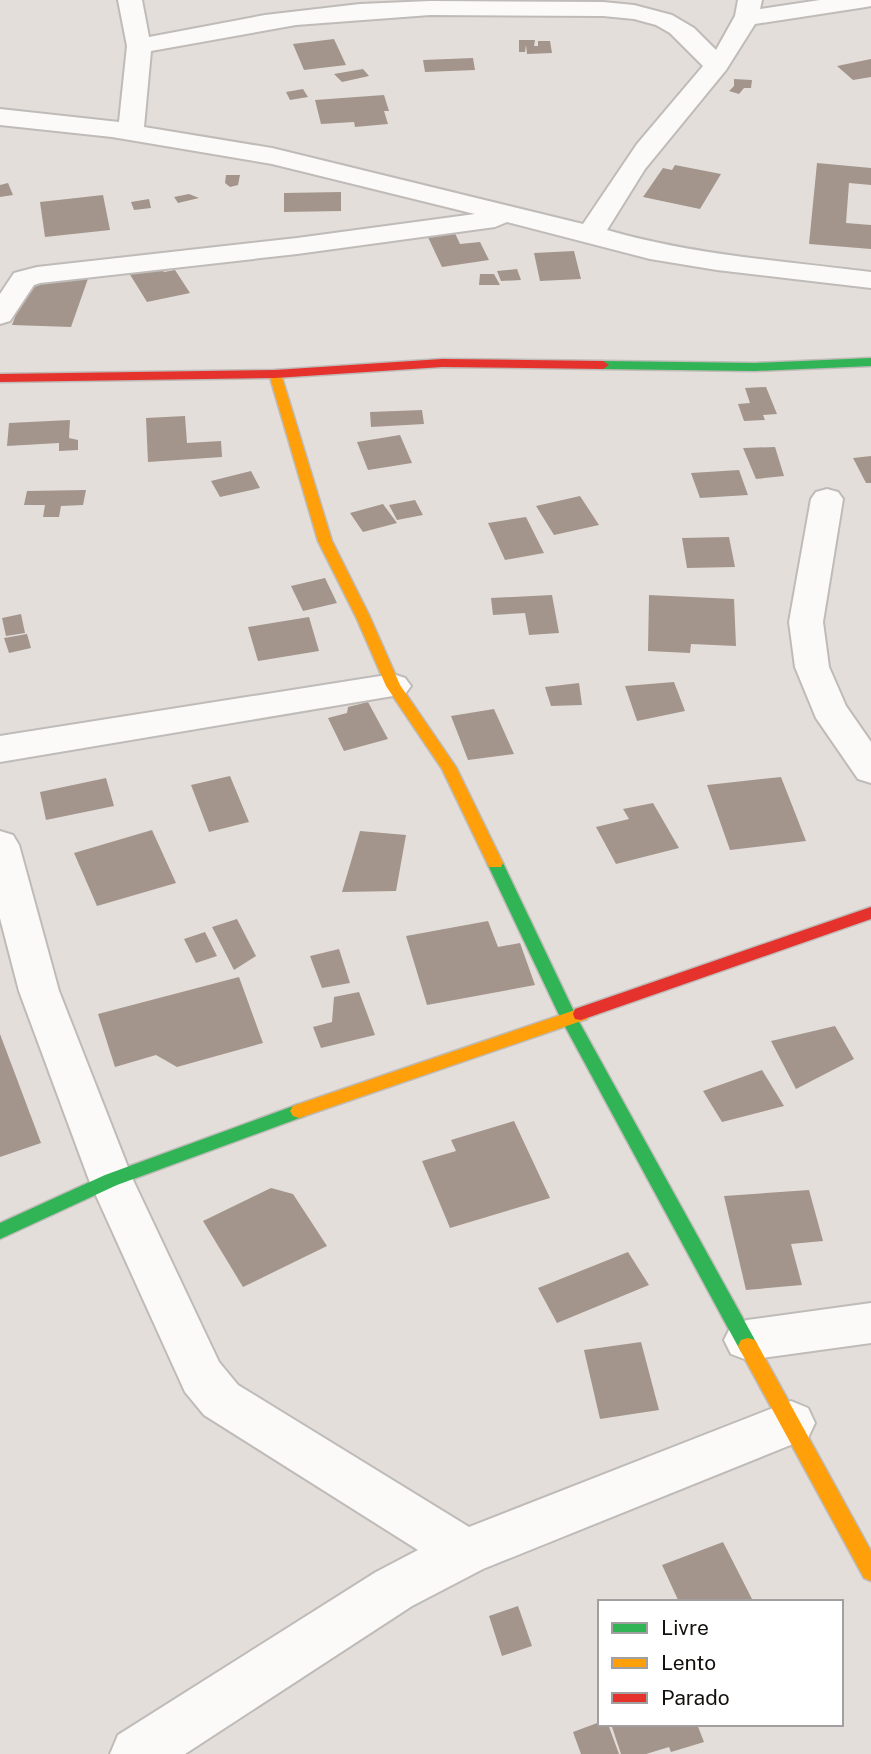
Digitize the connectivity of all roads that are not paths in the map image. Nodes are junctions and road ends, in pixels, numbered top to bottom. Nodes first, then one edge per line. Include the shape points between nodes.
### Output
1 (130, 0) edge
2 (630, 0) edge
3 (866, 0) edge
4 (749, 9) edge
5 (595, 10) junction
6 (139, 46) junction
7 (716, 65) junction
8 (0, 117) edge
9 (131, 132) junction
10 (518, 216) junction
11 (591, 234) junction
12 (871, 280) edge
13 (0, 315) edge
14 (871, 362) edge
15 (275, 374) junction
16 (0, 378) edge
17 (827, 499) dead end
18 (393, 686) junction
19 (0, 750) edge
20 (871, 770) edge
21 (0, 845) edge
22 (871, 913) edge
23 (569, 1019) junction
24 (111, 1181) junction
25 (0, 1231) edge
26 (871, 1323) edge
27 (747, 1340) junction
28 (791, 1423) junction
29 (465, 1552) junction
30 (871, 1571) edge
31 (137, 1754) edge

1 - 6 street
2 - 5 street
3 - 4 street
4 - 7 street
5 - 6 street via 365,11 219,29
5 - 7 street via 664,20 682,30
6 - 9 street
7 - 11 street via 611,197
8 - 9 street
9 - 10 street via 272,156
10 - 11 street
10 - 13 street via 37,275 24,279
11 - 12 street via 650,251
14 - 15 street via 755,367 442,362
15 - 16 street
15 - 18 street via 325,541
17 - 20 street via 806,622 812,667 829,709
18 - 19 street
18 - 23 street via 456,779
21 - 24 street via 38,991
22 - 23 street
23 - 24 street
23 - 27 street
24 - 25 street
24 - 29 street via 202,1377 220,1400
26 - 27 street
27 - 28 street
28 - 29 street
28 - 30 street
29 - 31 street via 394,1589

